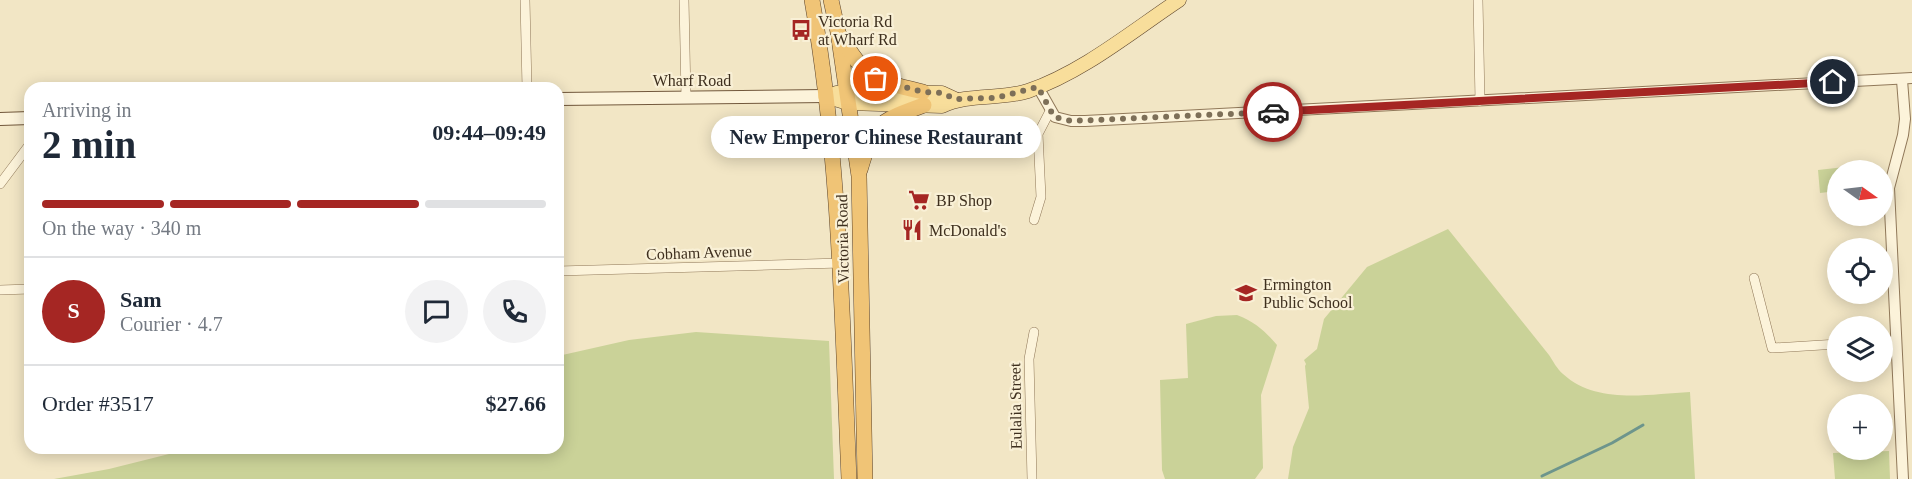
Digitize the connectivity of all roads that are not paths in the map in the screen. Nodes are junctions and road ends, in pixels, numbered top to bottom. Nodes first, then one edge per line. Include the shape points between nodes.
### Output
1 (525, 0) edge
2 (684, 0) edge
3 (812, 0) edge
4 (831, 0) edge
5 (1179, 0) edge
6 (1478, 0) edge
7 (838, 32) junction
8 (1907, 79) edge
9 (527, 82) edge
10 (1038, 87) junction
11 (825, 96) junction
12 (686, 97) junction
13 (847, 97) junction
14 (564, 99) edge
15 (924, 99) junction
16 (1480, 101) junction
17 (1050, 111) junction
18 (24, 118) edge
19 (0, 119) edge
20 (24, 152) edge
21 (859, 176) junction
22 (0, 184) edge
23 (1034, 220) dead end
24 (841, 263) junction
25 (564, 271) edge
26 (1754, 278) dead end
27 (24, 289) edge
28 (0, 290) edge
29 (1034, 332) dead end
30 (1893, 341) edge
31 (1896, 341) junction
32 (1827, 345) edge
33 (849, 479) edge
34 (865, 479) edge
35 (1032, 479) edge
36 (1903, 479) edge

1 - 9 street
2 - 12 street
3 - 11 highway, Victoria Road
4 - 7 highway, Victoria Road
5 - 10 main road via 1095,58
6 - 16 street
7 - 13 highway, Victoria Road
7 - 15 highway via 867,73
8 - 16 street
8 - 31 street via 1903,135 1889,188
10 - 15 main road via 995,98 955,99 942,93
10 - 17 street
11 - 12 main road, Wharf Road
11 - 13 main road
11 - 24 highway, Victoria Road
12 - 14 main road, Wharf Road
13 - 15 main road
13 - 21 highway, Victoria Road
15 - 21 highway via 880,125 869,143
16 - 17 street via 1085,121 1057,118
17 - 23 street via 1038,134 1041,197
18 - 19 main road
20 - 22 street
21 - 34 highway, Victoria Road
24 - 25 street, Cobham Avenue
24 - 33 highway, Victoria Road
26 - 32 street via 1772,348
27 - 28 street
29 - 35 street, Eulalia Street via 1029,359
30 - 31 street
31 - 36 street

